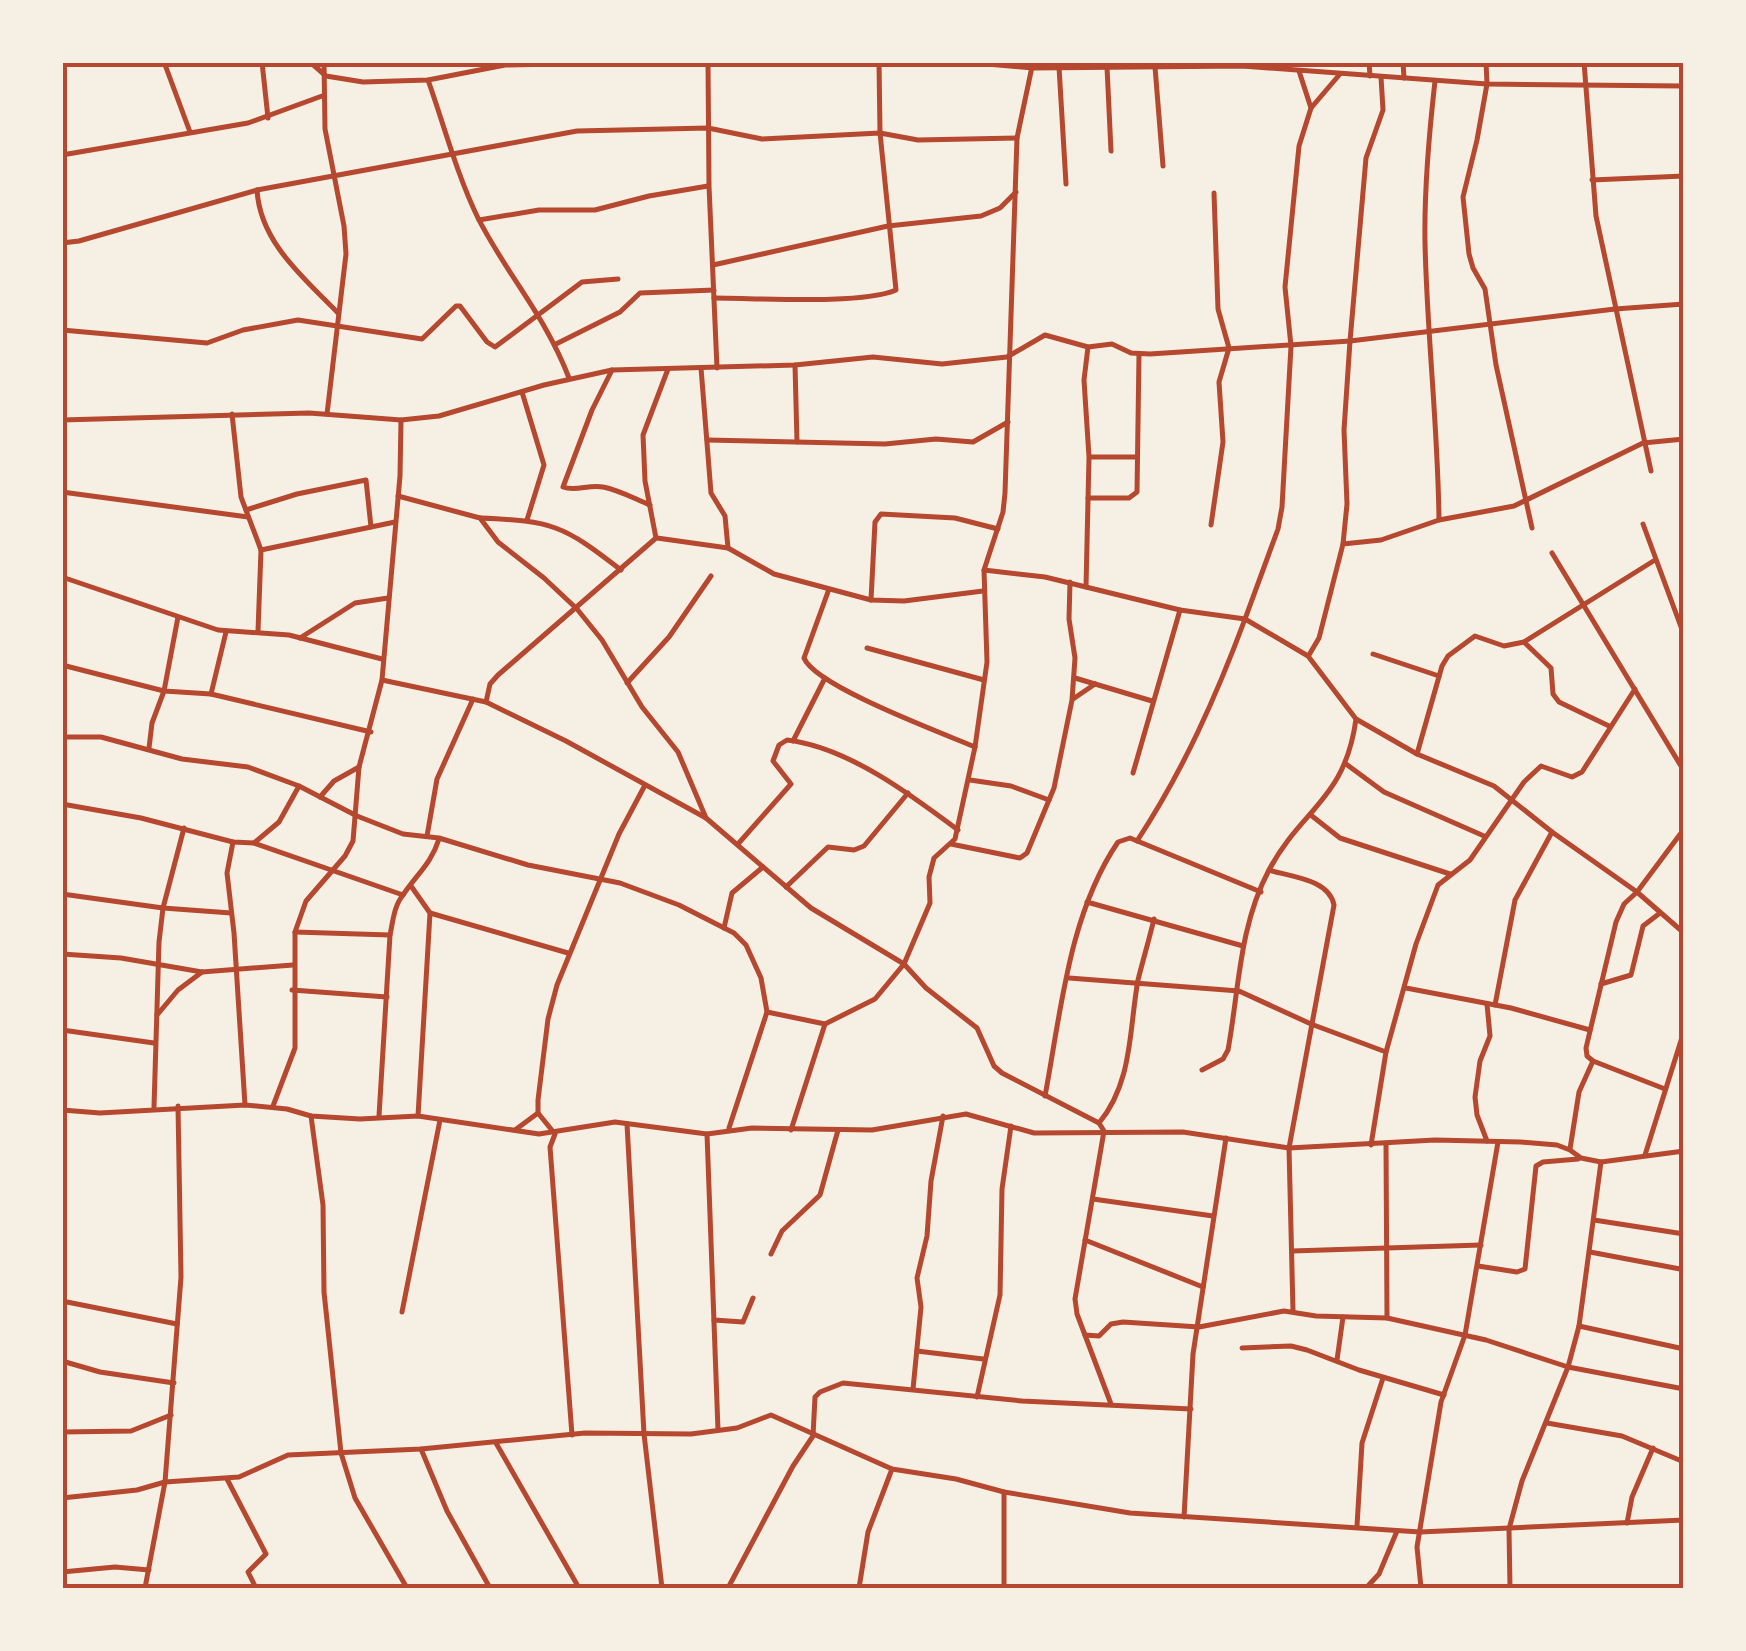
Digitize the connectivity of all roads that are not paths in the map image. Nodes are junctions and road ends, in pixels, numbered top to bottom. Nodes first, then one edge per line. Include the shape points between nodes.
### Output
1 (164, 62) edge
2 (262, 62) edge
3 (310, 62) edge
4 (324, 62) edge
5 (652, 62) edge
6 (708, 62) edge
7 (879, 62) edge
8 (964, 62) edge
9 (1369, 62) edge
10 (1402, 62) edge
11 (1486, 62) edge
12 (1584, 62) edge
13 (504, 64) edge
14 (1242, 64) edge
15 (1033, 65) edge
16 (1145, 65) edge
17 (1059, 67) junction
18 (1107, 67) junction
19 (1155, 67) junction
20 (1298, 71) junction
21 (1340, 74) junction
22 (326, 76) junction
23 (1370, 76) junction
24 (1381, 77) junction
25 (1404, 78) junction
26 (428, 80) junction
27 (1435, 81) junction
28 (1487, 84) junction
29 (1586, 86) junction
30 (1684, 86) edge
31 (323, 96) junction
32 (1311, 108) junction
33 (268, 118) junction
34 (708, 128) junction
35 (190, 132) junction
36 (880, 132) junction
37 (1017, 138) junction
38 (1111, 151) dead end
39 (454, 152) junction
40 (62, 154) edge
41 (1163, 166) dead end
42 (333, 175) junction
43 (1684, 176) edge
44 (1592, 180) junction
45 (1066, 184) dead end
46 (708, 186) junction
47 (257, 190) junction
48 (1016, 192) junction
49 (1214, 194) dead end
50 (479, 220) junction
51 (888, 226) junction
52 (62, 243) edge
53 (713, 265) junction
54 (618, 279) dead end
55 (714, 294) junction
56 (1684, 304) edge
57 (1615, 309) junction
58 (338, 313) junction
59 (540, 315) junction
60 (336, 323) junction
61 (1491, 324) junction
62 (62, 330) edge
63 (1429, 333) junction
64 (1350, 341) junction
65 (556, 344) junction
66 (1291, 346) junction
67 (1088, 347) junction
68 (1230, 348) junction
69 (1138, 354) junction
70 (1008, 357) junction
71 (795, 364) junction
72 (702, 368) junction
73 (717, 368) junction
74 (668, 369) junction
75 (612, 370) junction
76 (569, 378) junction
77 (522, 392) junction
78 (232, 414) junction
79 (327, 414) junction
80 (62, 420) edge
81 (401, 420) junction
82 (1008, 422) junction
83 (1684, 438) edge
84 (707, 440) junction
85 (797, 442) junction
86 (1643, 444) junction
87 (1089, 457) junction
88 (1137, 457) junction
89 (1652, 471) dead end
90 (62, 492) edge
91 (398, 496) junction
92 (1088, 498) junction
93 (1526, 500) junction
94 (650, 505) junction
95 (247, 513) junction
96 (480, 518) junction
97 (527, 520) junction
98 (1440, 520) junction
99 (396, 522) junction
100 (1643, 524) dead end
101 (1211, 525) dead end
102 (371, 527) junction
103 (1532, 528) dead end
104 (998, 529) junction
105 (656, 538) junction
106 (1343, 544) junction
107 (728, 548) junction
108 (262, 550) junction
109 (1552, 553) dead end
110 (1655, 560) junction
111 (621, 570) junction
112 (984, 570) junction
113 (712, 576) dead end
114 (62, 578) edge
115 (1070, 582) junction
116 (1086, 587) junction
117 (829, 589) junction
118 (983, 591) junction
119 (388, 598) junction
120 (871, 600) junction
121 (1584, 603) junction
122 (577, 609) junction
123 (1180, 610) junction
124 (178, 617) junction
125 (1246, 618) junction
126 (258, 631) junction
127 (226, 632) junction
128 (1684, 635) edge
129 (300, 638) junction
130 (1524, 642) junction
131 (868, 648) dead end
132 (1373, 654) dead end
133 (1308, 656) junction
134 (382, 659) junction
135 (62, 666) edge
136 (1439, 676) junction
137 (825, 678) junction
138 (1075, 678) junction
139 (382, 680) junction
140 (984, 680) junction
141 (627, 683) junction
142 (1095, 684) junction
143 (1634, 689) junction
144 (164, 691) junction
145 (210, 694) junction
146 (473, 699) junction
147 (1072, 700) junction
148 (1152, 701) junction
149 (486, 702) junction
150 (1356, 719) junction
151 (1610, 726) junction
152 (371, 732) junction
153 (62, 736) edge
154 (793, 741) junction
155 (975, 747) junction
156 (149, 748) junction
157 (1417, 754) junction
158 (1346, 764) junction
159 (359, 766) junction
160 (1684, 771) edge
161 (1133, 773) dead end
162 (968, 780) junction
163 (298, 786) junction
164 (644, 787) junction
165 (908, 792) junction
166 (320, 797) junction
167 (1512, 798) junction
168 (1049, 800) junction
169 (62, 804) edge
170 (357, 816) junction
171 (1312, 816) junction
172 (706, 818) junction
173 (184, 828) junction
174 (1684, 829) edge
175 (958, 830) junction
176 (1552, 832) junction
177 (427, 836) junction
178 (1484, 836) junction
179 (439, 838) junction
180 (1137, 841) junction
181 (233, 842) junction
182 (254, 843) junction
183 (738, 844) junction
184 (951, 844) junction
185 (764, 866) junction
186 (334, 868) junction
187 (1269, 870) junction
188 (1450, 874) junction
189 (601, 882) junction
190 (411, 886) junction
191 (786, 886) junction
192 (1260, 892) junction
193 (1637, 892) junction
194 (62, 894) edge
195 (402, 895) junction
196 (1087, 902) junction
197 (163, 908) junction
198 (430, 912) junction
199 (1660, 913) junction
200 (231, 914) junction
201 (1154, 919) junction
202 (724, 928) junction
203 (295, 932) junction
204 (1684, 933) edge
205 (390, 934) junction
206 (1243, 946) junction
207 (568, 953) junction
208 (62, 954) edge
209 (157, 964) junction
210 (904, 964) junction
211 (294, 965) junction
212 (236, 967) junction
213 (202, 972) junction
214 (1069, 978) junction
215 (1138, 982) junction
216 (1601, 984) junction
217 (1406, 988) junction
218 (292, 990) junction
219 (1239, 991) junction
220 (387, 997) junction
221 (1491, 1005) junction
222 (767, 1012) junction
223 (155, 1017) junction
224 (825, 1024) junction
225 (1311, 1024) junction
226 (62, 1030) edge
227 (1590, 1030) junction
228 (1684, 1030) edge
229 (154, 1043) junction
230 (1386, 1052) junction
231 (1593, 1061) junction
232 (1202, 1070) dead end
233 (1664, 1089) junction
234 (1045, 1096) junction
235 (245, 1105) junction
236 (178, 1106) junction
237 (273, 1106) junction
238 (154, 1108) junction
239 (62, 1110) edge
240 (538, 1112) junction
241 (311, 1116) junction
242 (379, 1116) junction
243 (418, 1116) junction
244 (943, 1116) junction
245 (440, 1120) junction
246 (1099, 1122) junction
247 (628, 1124) junction
248 (1011, 1126) junction
249 (514, 1130) junction
250 (728, 1130) junction
251 (791, 1130) junction
252 (838, 1130) junction
253 (1104, 1132) junction
254 (539, 1134) junction
255 (556, 1134) junction
256 (708, 1134) junction
257 (1226, 1138) junction
258 (1487, 1142) junction
259 (1498, 1142) junction
260 (1386, 1144) junction
261 (1372, 1146) junction
262 (550, 1147) junction
263 (1288, 1148) junction
264 (1570, 1150) junction
265 (1684, 1150) edge
266 (1644, 1154) junction
267 (1581, 1158) junction
268 (1601, 1162) junction
269 (1093, 1200) junction
270 (1212, 1216) junction
271 (1594, 1220) junction
272 (1684, 1234) edge
273 (1084, 1240) junction
274 (1481, 1245) junction
275 (1388, 1246) junction
276 (1292, 1251) junction
277 (1590, 1252) junction
278 (770, 1254) dead end
279 (1684, 1262) edge
280 (1478, 1266) junction
281 (1203, 1287) junction
282 (753, 1298) dead end
283 (62, 1302) edge
284 (1293, 1311) junction
285 (402, 1312) dead end
286 (1343, 1317) junction
287 (1387, 1318) junction
288 (714, 1320) junction
289 (177, 1324) junction
290 (1579, 1326) junction
291 (1200, 1327) junction
292 (1085, 1335) junction
293 (1465, 1335) junction
294 (1242, 1348) dead end
295 (1684, 1348) edge
296 (917, 1351) junction
297 (984, 1359) junction
298 (1337, 1360) junction
299 (62, 1362) edge
300 (1568, 1367) junction
301 (1383, 1378) junction
302 (174, 1383) junction
303 (1684, 1388) edge
304 (912, 1389) junction
305 (1444, 1395) junction
306 (978, 1397) junction
307 (1111, 1404) junction
308 (1191, 1409) junction
309 (171, 1414) junction
310 (1547, 1422) junction
311 (718, 1430) junction
312 (62, 1432) edge
313 (644, 1434) junction
314 (572, 1435) junction
315 (813, 1436) junction
316 (496, 1442) junction
317 (1653, 1448) junction
318 (421, 1449) junction
319 (340, 1453) junction
320 (1684, 1462) edge
321 (892, 1470) junction
322 (227, 1479) junction
323 (165, 1482) junction
324 (1004, 1492) junction
325 (62, 1498) edge
326 (1184, 1517) junction
327 (1684, 1520) edge
328 (1627, 1523) junction
329 (1357, 1526) junction
330 (1509, 1529) junction
331 (1397, 1531) junction
332 (1420, 1532) junction
333 (149, 1570) junction
334 (62, 1572) edge
335 (145, 1588) edge
336 (256, 1588) edge
337 (408, 1588) edge
338 (490, 1588) edge
339 (579, 1588) edge
340 (662, 1588) edge
341 (728, 1588) edge
342 (858, 1588) edge
343 (1004, 1588) edge
344 (1366, 1588) edge
345 (1421, 1588) edge
346 (1501, 1588) edge
347 (1510, 1588) edge

1 - 35 street
2 - 33 street
3 - 22 street
4 - 22 street
5 - 13 street
6 - 34 street
7 - 36 street
8 - 15 street
9 - 23 street
10 - 25 street
11 - 28 street
12 - 29 street
13 - 26 street
14 - 19 street
14 - 20 street
15 - 17 street
15 - 37 street
16 - 18 street
16 - 19 street
17 - 18 street
17 - 45 street
18 - 38 street
19 - 41 street
20 - 21 street
20 - 32 street
21 - 23 street
21 - 32 street
22 - 26 street
22 - 31 street
23 - 24 street
24 - 25 street
24 - 64 street via 1383,110 1366,158
25 - 27 street
26 - 39 street
27 - 28 street
27 - 63 street via 1425,242
28 - 29 street
28 - 61 street via 1462,205 1471,264 1486,289
29 - 30 street
29 - 44 street
31 - 33 street
31 - 42 street
32 - 66 street via 1299,146 1285,287
33 - 35 street
34 - 36 street via 762,138
34 - 39 street via 577,131
34 - 46 street
35 - 40 street
36 - 37 street via 918,140
36 - 51 street
37 - 48 street
39 - 42 street
39 - 50 street
42 - 47 street
42 - 58 street via 346,254
43 - 44 street
44 - 57 street
46 - 50 street via 595,210
46 - 53 street
47 - 52 street
47 - 58 street via 272,239
48 - 51 street via 981,216
48 - 70 street
49 - 68 street via 1218,309
50 - 59 street
51 - 53 street
51 - 55 street via 898,286 892,292 833,298
53 - 55 street
54 - 59 street via 582,282
55 - 65 street via 640,293 620,312
55 - 73 street
56 - 57 street
57 - 61 street
57 - 86 street
58 - 60 street
59 - 60 street via 495,347 460,306 422,339
59 - 65 street
60 - 62 street via 286,320 207,344
60 - 79 street
61 - 63 street
61 - 93 street
63 - 64 street
63 - 98 street
64 - 66 street
64 - 106 street
65 - 76 street
66 - 68 street
66 - 125 street via 1282,506
67 - 69 street via 1112,344
67 - 70 street via 1045,336
67 - 87 street
68 - 69 street
68 - 101 street via 1219,382 1223,442
69 - 88 street
70 - 71 street
70 - 82 street
71 - 73 street
71 - 85 street
72 - 73 street
72 - 74 street
72 - 84 street
74 - 75 street
74 - 94 street via 644,435
75 - 76 street
75 - 94 street via 563,486 606,488
76 - 77 street
77 - 81 street
77 - 97 street via 544,458
78 - 79 street
78 - 80 street
78 - 95 street via 236,475
79 - 81 street
81 - 91 street
82 - 85 street via 973,442
82 - 104 street
83 - 86 street
84 - 85 street
84 - 107 street via 712,493 725,516
86 - 89 street
86 - 93 street
87 - 88 street
87 - 92 street
88 - 92 street via 1133,496
90 - 95 street
91 - 96 street
91 - 99 street
92 - 116 street
93 - 98 street
93 - 103 street
94 - 105 street
95 - 102 street via 366,480
95 - 108 street
96 - 97 street
96 - 122 street via 498,542
97 - 111 street via 573,534
98 - 106 street via 1381,540
99 - 102 street
99 - 119 street
100 - 110 street
102 - 108 street
104 - 112 street
104 - 120 street via 955,518 881,514 875,522
105 - 107 street
105 - 111 street
106 - 133 street
107 - 117 street via 774,574
108 - 126 street
109 - 121 street
110 - 121 street
110 - 128 street
111 - 122 street
112 - 115 street
112 - 118 street
113 - 141 street via 670,637
114 - 124 street
115 - 116 street
115 - 138 street
116 - 123 street
117 - 120 street
117 - 137 street via 804,658
118 - 120 street
118 - 140 street
119 - 129 street via 355,603
119 - 134 street
121 - 130 street
121 - 143 street
122 - 141 street
122 - 149 street via 493,680
123 - 125 street
123 - 148 street
124 - 127 street
124 - 144 street
125 - 133 street
125 - 180 street via 1206,718
126 - 127 street
126 - 129 street
127 - 145 street
129 - 134 street
130 - 136 street via 1504,646 1475,636 1444,660
130 - 151 street via 1554,672 1550,684 1559,702
131 - 140 street
132 - 136 street
133 - 150 street
134 - 139 street
135 - 144 street
136 - 157 street
137 - 154 street
137 - 155 street
138 - 142 street
138 - 147 street
139 - 146 street
139 - 152 street
140 - 155 street
141 - 172 street via 678,752
142 - 147 street
142 - 148 street
143 - 151 street
143 - 160 street
144 - 145 street
144 - 156 street
145 - 152 street
146 - 149 street
146 - 177 street via 437,780
147 - 168 street
148 - 161 street
149 - 164 street
150 - 157 street
150 - 158 street
151 - 167 street via 1578,776 1541,766
152 - 159 street
153 - 156 street via 101,736
154 - 165 street via 860,764
154 - 183 street via 779,745 773,761 790,786
155 - 162 street
156 - 163 street via 248,767
157 - 167 street
158 - 171 street
158 - 178 street via 1384,792
159 - 166 street
159 - 170 street
162 - 168 street
162 - 175 street
163 - 166 street
163 - 182 street via 275,826
164 - 172 street
164 - 189 street
165 - 175 street
165 - 191 street via 868,842 854,850 828,847
166 - 170 street
167 - 176 street
167 - 178 street
168 - 184 street via 1020,858
169 - 173 street
170 - 177 street
170 - 186 street via 350,849
171 - 187 street
171 - 188 street via 1340,838
172 - 183 street
173 - 181 street
173 - 197 street
174 - 193 street
175 - 184 street
176 - 193 street
176 - 221 street via 1514,900
177 - 179 street
178 - 188 street via 1470,860
179 - 189 street
179 - 190 street via 433,859
180 - 192 street
180 - 196 street via 1118,842
181 - 182 street
181 - 200 street via 227,873
182 - 186 street
183 - 185 street
184 - 210 street via 934,858 930,903
185 - 191 street
185 - 202 street via 732,893
186 - 195 street
186 - 203 street via 306,902
187 - 192 street
187 - 225 street via 1321,885 1332,896
188 - 217 street via 1438,884
189 - 202 street via 679,905
189 - 207 street
190 - 195 street
190 - 198 street
191 - 210 street
192 - 206 street
193 - 199 street
193 - 216 street via 1616,922
194 - 197 street
195 - 205 street
196 - 201 street
196 - 214 street
197 - 200 street
197 - 209 street
198 - 207 street
198 - 243 street
199 - 204 street
199 - 216 street via 1643,926 1631,975
200 - 212 street
201 - 206 street
201 - 215 street
202 - 222 street via 746,945
203 - 205 street
203 - 211 street
205 - 220 street
206 - 219 street
207 - 240 street via 548,1019
208 - 209 street
209 - 213 street
209 - 223 street
210 - 224 street via 875,999
210 - 234 street via 976,1028 994,1066
211 - 212 street
211 - 218 street
212 - 213 street
212 - 235 street
213 - 223 street
214 - 215 street
214 - 234 street
215 - 219 street
215 - 246 street via 1131,1048 1112,1106
216 - 227 street
217 - 221 street
217 - 230 street
218 - 220 street
218 - 237 street via 294,1048
219 - 225 street
219 - 232 street via 1228,1050
220 - 242 street
221 - 227 street
221 - 258 street via 1475,1097
222 - 224 street
222 - 250 street
223 - 229 street
224 - 251 street
225 - 230 street
225 - 263 street
226 - 229 street
227 - 231 street via 1586,1048
228 - 233 street
229 - 238 street
230 - 261 street
231 - 233 street
231 - 264 street via 1579,1092
233 - 266 street
234 - 246 street
235 - 236 street
235 - 237 street
236 - 238 street
236 - 289 street
237 - 241 street
238 - 239 street
240 - 249 street
240 - 255 street
241 - 242 street
241 - 319 street
242 - 243 street
243 - 245 street
244 - 248 street via 982,1116
244 - 252 street via 901,1127
244 - 296 street via 917,1278
245 - 249 street
245 - 285 street
246 - 253 street
247 - 255 street via 584,1125
247 - 256 street
247 - 313 street
248 - 253 street via 1034,1133
248 - 297 street via 1000,1294
249 - 254 street
250 - 251 street
250 - 256 street
251 - 252 street
252 - 278 street via 820,1195 782,1230
253 - 257 street
253 - 269 street
254 - 255 street
254 - 262 street
255 - 262 street
256 - 288 street
257 - 263 street
257 - 270 street
258 - 259 street
258 - 260 street
259 - 264 street
259 - 274 street
260 - 261 street
260 - 275 street
261 - 263 street
262 - 314 street
263 - 276 street
264 - 267 street
265 - 266 street
266 - 268 street
267 - 268 street
267 - 280 street via 1536,1166 1525,1269
268 - 271 street
269 - 270 street
269 - 273 street
270 - 281 street
271 - 272 street
271 - 277 street
273 - 281 street
273 - 292 street via 1075,1299
274 - 275 street
274 - 280 street
275 - 276 street
275 - 287 street
276 - 284 street
277 - 279 street via 1680,1268
277 - 290 street
280 - 293 street
281 - 291 street
282 - 288 street via 744,1322
283 - 289 street
284 - 286 street
284 - 291 street
286 - 287 street
286 - 298 street
287 - 293 street
288 - 311 street
289 - 302 street
290 - 295 street
290 - 300 street
291 - 292 street via 1123,1322 1098,1336
291 - 308 street
292 - 307 street
293 - 300 street
293 - 305 street
294 - 298 street via 1291,1346
296 - 297 street
296 - 304 street
297 - 306 street
298 - 301 street
299 - 302 street
300 - 303 street
300 - 310 street
301 - 305 street
301 - 329 street via 1362,1443
302 - 309 street
304 - 306 street
304 - 315 street via 829,1387 814,1402
305 - 332 street
306 - 307 street
307 - 308 street
308 - 326 street
309 - 312 street via 131,1431
309 - 323 street
310 - 317 street
310 - 330 street
311 - 313 street
311 - 315 street via 771,1416
313 - 314 street
313 - 340 street
314 - 316 street
315 - 321 street
315 - 341 street
316 - 318 street
316 - 339 street
317 - 320 street
317 - 328 street
318 - 319 street
318 - 338 street
319 - 322 street via 288,1455
319 - 337 street via 355,1498
321 - 324 street
321 - 342 street via 868,1532
322 - 323 street
322 - 336 street via 266,1554 248,1572
323 - 325 street
323 - 333 street
324 - 326 street
324 - 343 street
326 - 329 street
327 - 328 street
328 - 330 street
329 - 331 street
330 - 332 street
330 - 347 street
331 - 332 street
331 - 344 street
332 - 345 street
333 - 334 street
333 - 335 street
346 - 347 street

